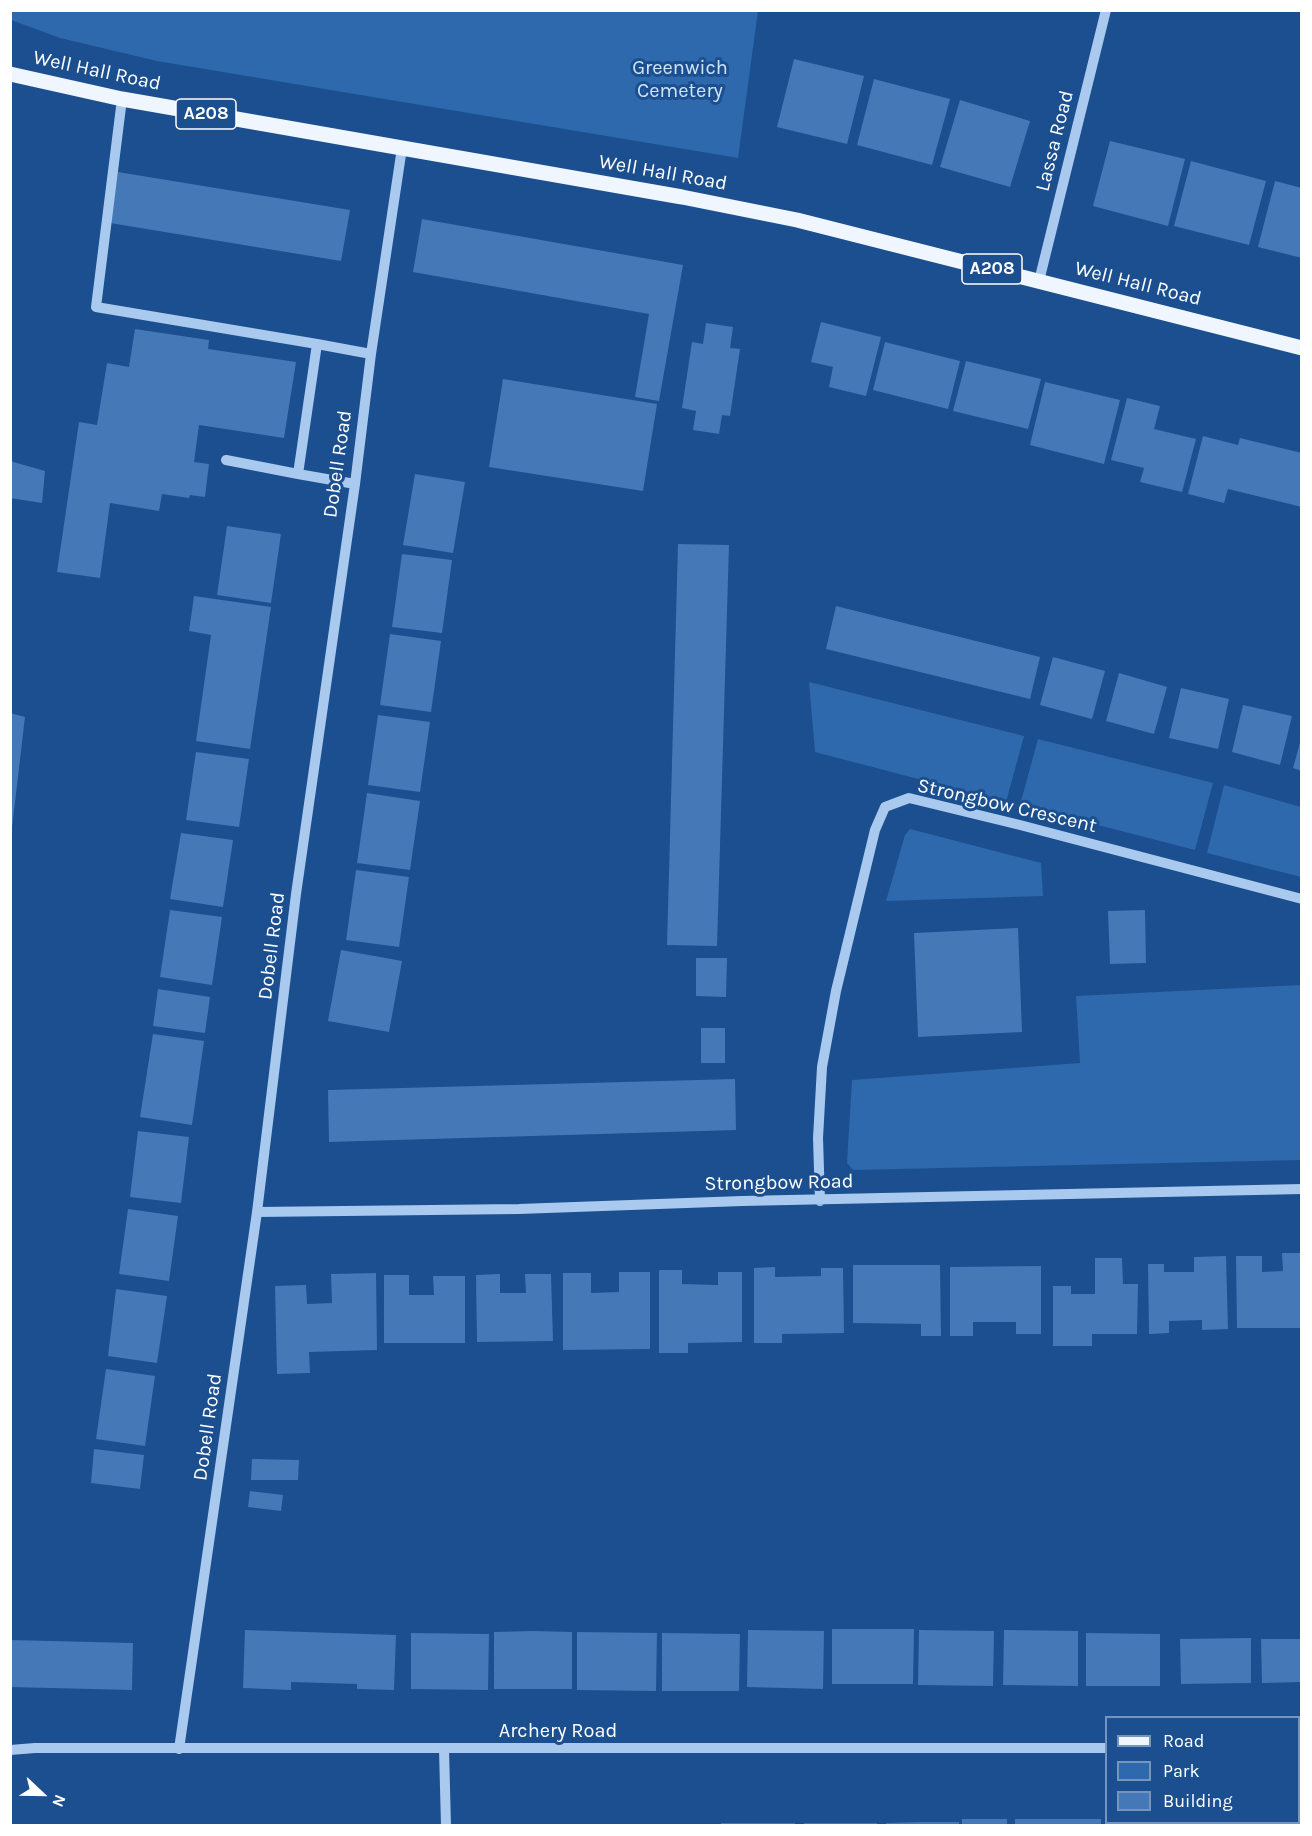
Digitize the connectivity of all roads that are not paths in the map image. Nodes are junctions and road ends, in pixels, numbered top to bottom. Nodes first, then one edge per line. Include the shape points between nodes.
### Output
1 (1106, 10) edge
2 (10, 74) edge
3 (122, 99) junction
4 (402, 148) junction
5 (1039, 281) junction
6 (317, 344) junction
7 (1302, 348) edge
8 (371, 354) junction
9 (226, 460) dead end
10 (298, 474) junction
11 (355, 484) junction
12 (1302, 899) edge
13 (1302, 1189) edge
14 (820, 1201) junction
15 (257, 1212) junction
16 (1105, 1748) edge
17 (179, 1749) junction
18 (444, 1749) junction
19 (10, 1750) edge
20 (446, 1826) edge

1 - 5 street, Lassa Road
2 - 3 main road, Well Hall Road / A208
3 - 4 main road, Well Hall Road / A208
3 - 6 street via 96,307
4 - 5 main road, Well Hall Road / A208 via 747,209
4 - 8 street, Dobell Road
5 - 7 main road, Well Hall Road / A208
6 - 8 street
6 - 10 street
8 - 11 street, Dobell Road
9 - 10 street
10 - 11 street
11 - 15 street, Dobell Road via 296,894
12 - 14 street, Strongbow Crescent via 909,798 885,807 874,830 822,1067
13 - 14 street, Strongbow Road
14 - 15 street, Strongbow Road
15 - 17 street, Dobell Road
16 - 18 street, Archery Road
17 - 18 street, Archery Road
17 - 19 street, Archery Road
18 - 20 street

